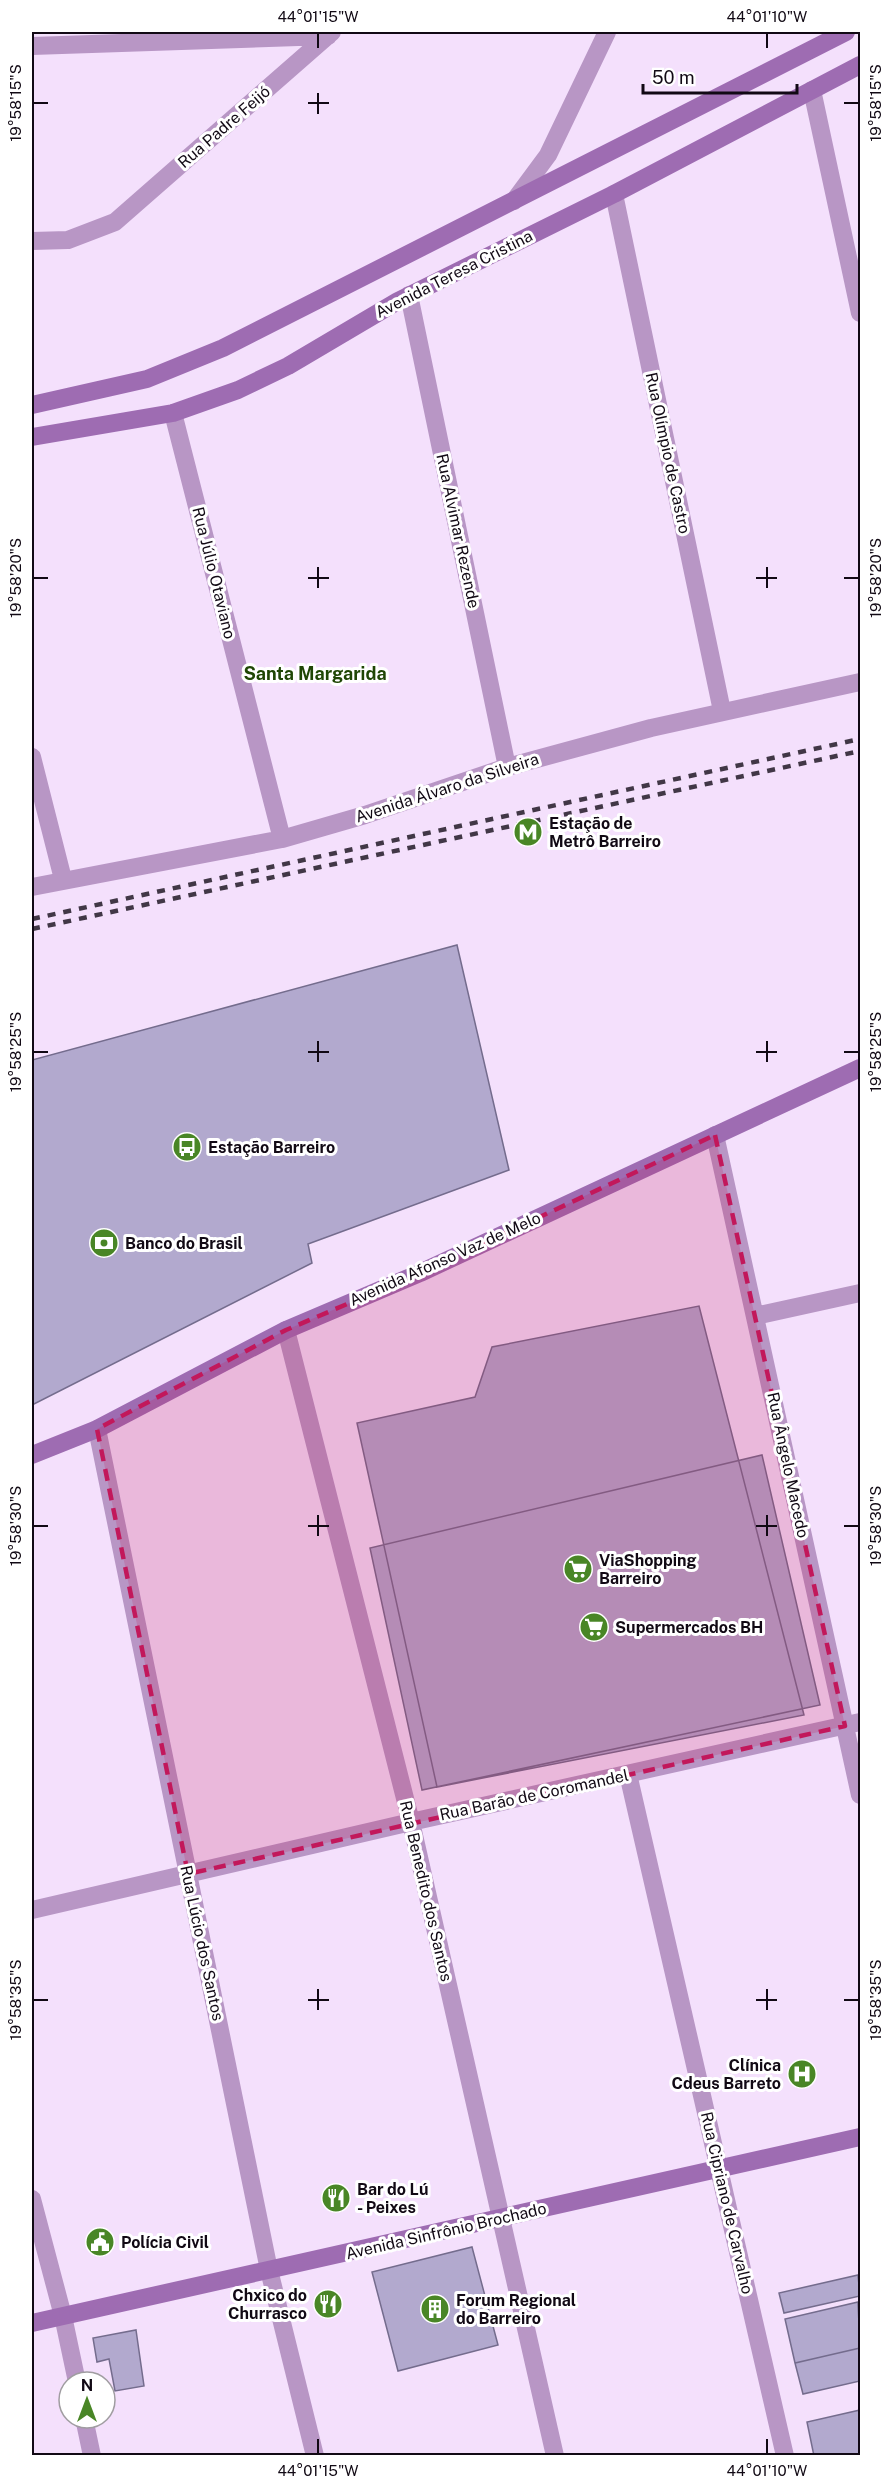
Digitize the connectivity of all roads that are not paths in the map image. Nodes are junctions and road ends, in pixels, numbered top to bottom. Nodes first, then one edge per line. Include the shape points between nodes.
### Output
1 (607, 32) edge
2 (846, 32) edge
3 (330, 34) edge
4 (32, 46) edge
5 (861, 65) edge
6 (812, 90) junction
7 (614, 195) junction
8 (514, 201) junction
9 (32, 241) edge
10 (409, 295) junction
11 (861, 313) edge
12 (32, 405) edge
13 (173, 413) junction
14 (32, 437) edge
15 (861, 682) edge
16 (722, 711) junction
17 (32, 757) edge
18 (507, 767) junction
19 (282, 839) junction
20 (63, 879) junction
21 (32, 887) edge
22 (861, 1068) edge
23 (715, 1135) junction
24 (861, 1293) edge
25 (755, 1316) junction
26 (286, 1330) junction
27 (97, 1429) junction
28 (32, 1455) edge
29 (853, 1724) edge
30 (628, 1774) junction
31 (861, 1795) edge
32 (411, 1822) junction
33 (188, 1874) junction
34 (32, 1910) edge
35 (861, 2137) edge
36 (720, 2169) junction
37 (32, 2199) edge
38 (501, 2218) junction
39 (269, 2270) junction
40 (63, 2316) junction
41 (32, 2323) edge
42 (74, 2370) edge
43 (87, 2430) edge
44 (92, 2456) edge
45 (315, 2456) edge
46 (555, 2456) edge
47 (785, 2456) edge

1 - 8 street via 548,154
2 - 8 main road
3 - 4 street
3 - 9 street, Rua Padre Feijó via 115,222 68,240
5 - 6 main road, Avenida Teresa Cristina
6 - 7 main road, Avenida Teresa Cristina
6 - 11 street
7 - 10 main road, Avenida Teresa Cristina
7 - 16 street, Rua Olímpio de Castro
8 - 12 main road via 223,348 147,380
10 - 13 main road, Avenida Teresa Cristina via 288,366 238,390
10 - 18 street, Rua Alvimar Rezende
13 - 14 main road, Avenida Teresa Cristina
13 - 19 street, Rua Júlio Otaviano
15 - 16 street, Avenida Álvaro da Silveira
16 - 18 street, Avenida Álvaro da Silveira
17 - 20 street
18 - 19 street, Avenida Álvaro da Silveira
19 - 20 street, Avenida Álvaro da Silveira
20 - 21 street, Avenida Álvaro da Silveira
22 - 23 main road, Avenida Afonso Vaz de Melo
23 - 25 street, Rua Ângelo Macedo
23 - 26 main road, Avenida Afonso Vaz de Melo via 420,1273
24 - 25 street
25 - 29 street, Rua Ângelo Macedo
26 - 27 main road, Avenida Afonso Vaz de Melo
26 - 32 street, Rua Benedito dos Santos
27 - 28 main road, Avenida Afonso Vaz de Melo
27 - 33 street, Rua Lúcio dos Santos
29 - 30 street, Rua Barão de Coromandel
29 - 31 street, Rua Ângelo Macedo
30 - 32 street, Rua Barão de Coromandel
30 - 36 street, Rua Cipriano de Carvalho
32 - 33 street, Rua Barão de Coromandel
32 - 38 street, Rua Benedito dos Santos
33 - 34 street, Rua Barão de Coromandel
33 - 39 street, Rua Lúcio dos Santos
35 - 36 main road, Avenida Sinfrônio Brochado
36 - 38 main road, Avenida Sinfrônio Brochado
36 - 47 street, Rua Cipriano de Carvalho
37 - 40 street
38 - 39 main road, Avenida Sinfrônio Brochado
38 - 46 street, Rua Benedito dos Santos
39 - 40 main road, Avenida Sinfrônio Brochado
39 - 45 street, Rua Lúcio dos Santos
40 - 41 main road, Avenida Sinfrônio Brochado
40 - 42 street
43 - 44 street

